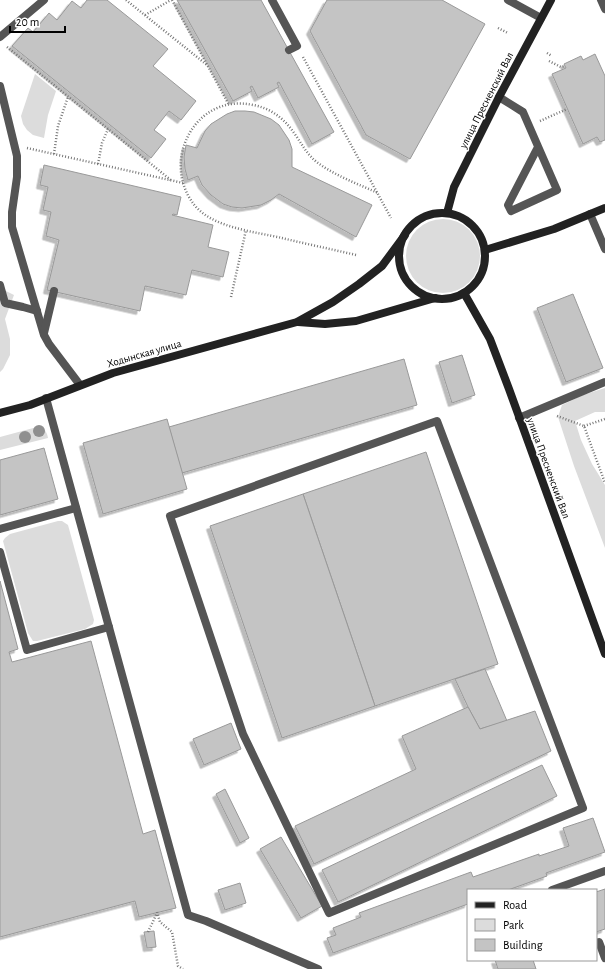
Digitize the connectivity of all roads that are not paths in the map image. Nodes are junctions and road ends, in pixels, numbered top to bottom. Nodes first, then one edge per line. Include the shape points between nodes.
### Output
1 (44, 0) edge
2 (272, 0) edge
3 (508, 0) edge
4 (551, 0) edge
5 (601, 0) edge
6 (605, 9) edge
7 (541, 18) junction
8 (0, 36) edge
9 (289, 50) dead end
10 (0, 86) edge
11 (499, 97) junction
12 (538, 147) junction
13 (605, 208) edge
14 (447, 213) junction
15 (590, 214) junction
16 (405, 235) junction
17 (605, 249) edge
18 (485, 250) junction
19 (0, 285) edge
20 (54, 291) dead end
21 (464, 293) junction
22 (435, 298) junction
23 (37, 311) junction
24 (297, 322) junction
25 (44, 335) junction
26 (605, 382) edge
27 (80, 385) junction
28 (46, 398) junction
29 (0, 413) edge
30 (519, 418) junction
31 (76, 508) junction
32 (170, 516) joint
33 (0, 529) edge
34 (0, 552) edge
35 (109, 627) junction
36 (605, 654) edge
37 (605, 871) edge
38 (555, 889) edge
39 (597, 943) edge
40 (605, 958) edge
41 (318, 969) edge

1 - 8 lane
2 - 9 lane via 297,46
3 - 7 lane
4 - 7 main road, улица Пресненский Вал
5 - 6 lane
7 - 11 main road, улица Пресненский Вал
10 - 23 lane via 18,163 12,227
11 - 12 lane via 523,112
11 - 14 main road, улица Пресненский Вал via 454,187
12 - 12 lane via 557,190 511,211 508,205
13 - 15 main road
14 - 16 main road via 418,220
14 - 18 main road via 456,215 472,225 478,232
15 - 17 lane
15 - 18 main road via 554,229
16 - 22 main road via 399,257 406,279 414,288
16 - 24 main road, Ходынская улица via 382,266 333,302
18 - 21 main road via 485,260 478,279
19 - 23 lane via 5,303
20 - 25 lane
21 - 22 main road via 445,299
21 - 30 main road, улица Пресненский Вал via 490,339
22 - 24 main road, Ходынская улица via 356,321 325,324
23 - 25 lane
24 - 27 main road, Ходынская улица via 113,373
25 - 27 lane
26 - 30 lane
27 - 28 main road, Ходынская улица
28 - 29 main road, Ходынская улица
28 - 31 lane
30 - 36 main road, улица Пресненский Вал
31 - 33 lane
31 - 35 lane
32 - 32 lane via 437,421 583,808 329,913 243,734
34 - 35 lane via 27,650
35 - 41 lane via 188,915
37 - 38 lane
39 - 40 lane via 599,942

